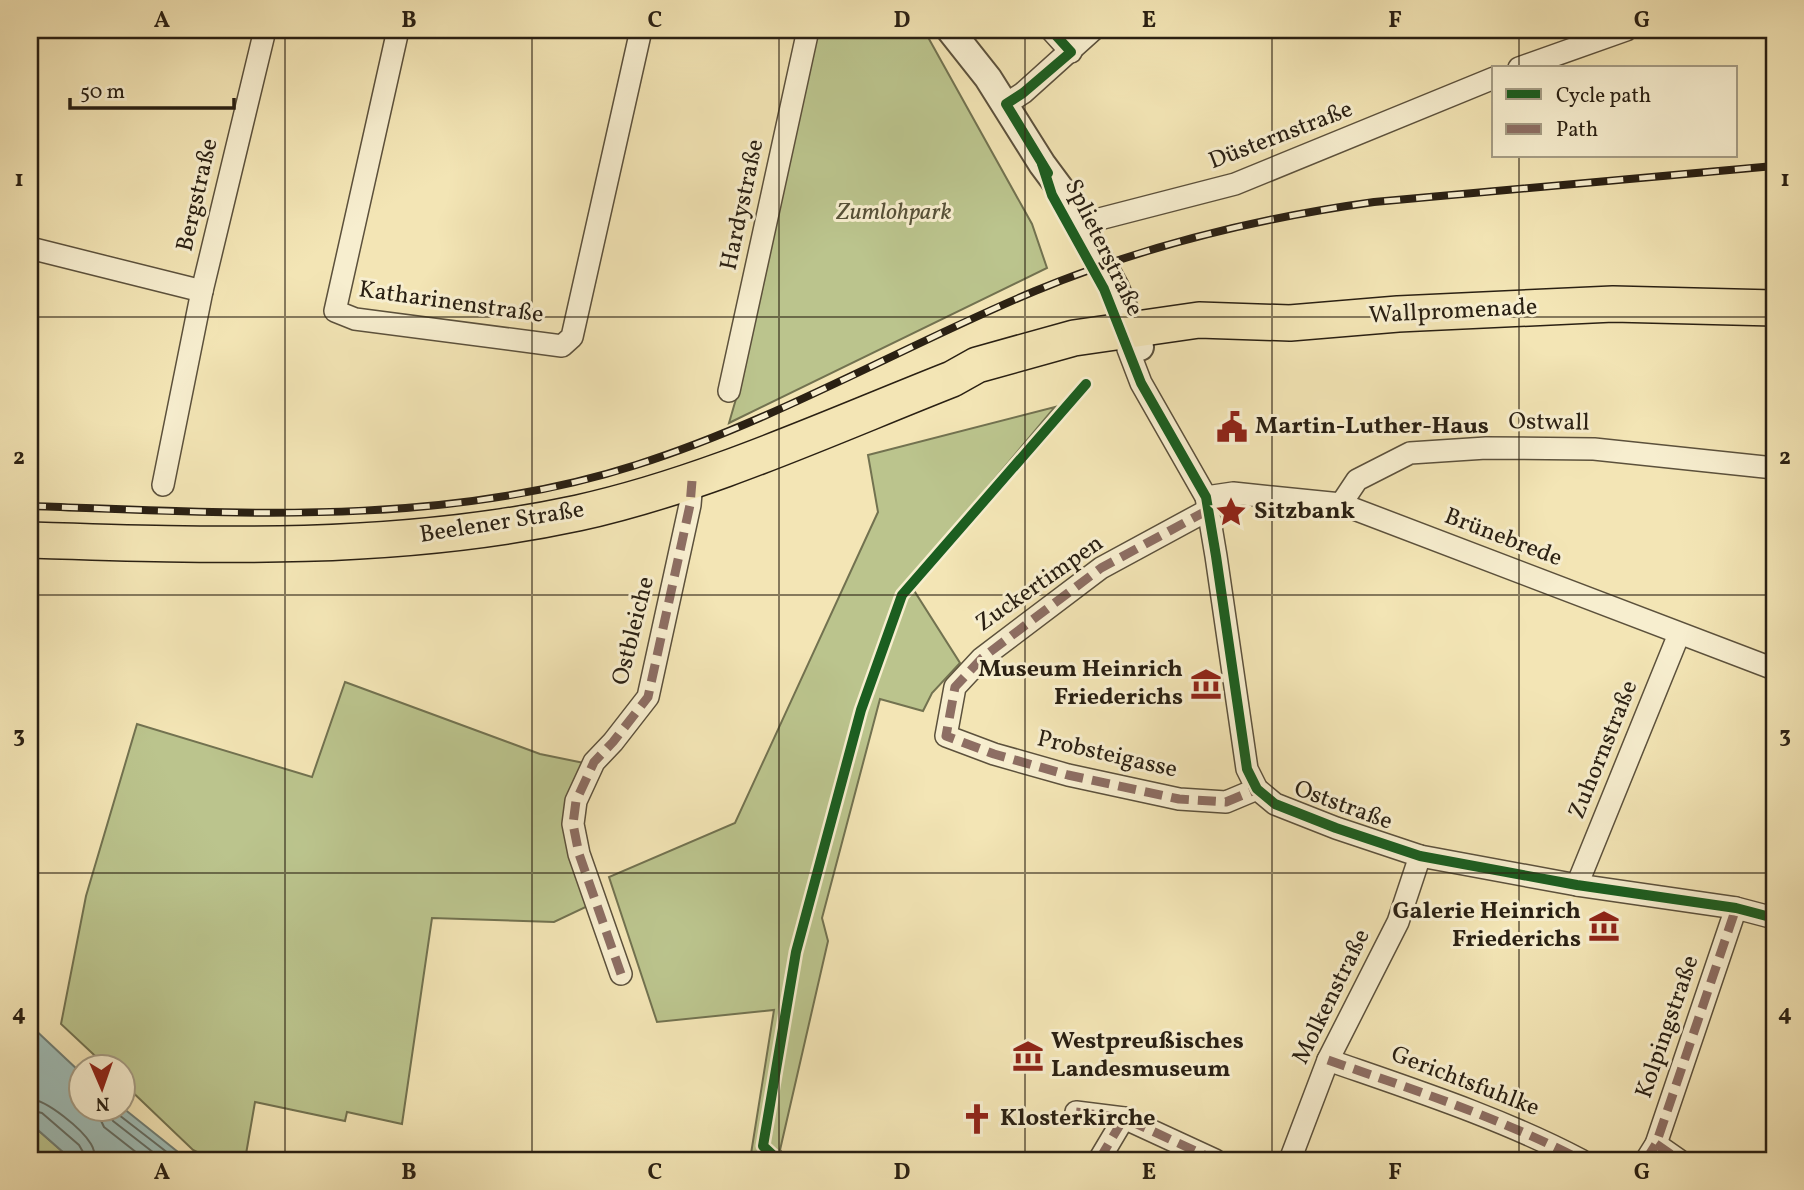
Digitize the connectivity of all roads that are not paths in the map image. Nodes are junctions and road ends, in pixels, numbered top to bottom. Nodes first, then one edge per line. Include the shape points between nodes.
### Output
1 (265, 30) edge
2 (398, 30) edge
3 (641, 30) edge
4 (808, 30) edge
5 (950, 30) edge
6 (1051, 30) edge
7 (1093, 30) edge
8 (1626, 30) edge
9 (1071, 51) junction
10 (1525, 66) edge
11 (1492, 79) edge
12 (1006, 104) junction
13 (1041, 164) junction
14 (1080, 224) junction
15 (30, 248) edge
16 (202, 291) junction
17 (1774, 308) edge
18 (1130, 339) junction
19 (729, 391) dead end
20 (1774, 468) edge
21 (692, 481) junction
22 (163, 485) dead end
23 (1207, 503) junction
24 (1341, 504) junction
25 (30, 540) edge
26 (1679, 634) junction
27 (1774, 669) edge
28 (946, 736) joint
29 (1257, 789) junction
30 (1420, 856) junction
31 (1577, 885) junction
32 (1736, 908) junction
33 (1774, 918) edge
34 (621, 974) dead end
35 (1328, 1060) junction
36 (1076, 1112) dead end
37 (1124, 1118) junction
38 (1651, 1152) edge
39 (1099, 1160) edge
40 (1215, 1160) edge
41 (1290, 1160) edge
42 (1581, 1160) edge
43 (1679, 1160) edge

1 - 16 street, Bergstraße
2 - 3 street, Katharinenstraße via 335,311 355,319 562,346 572,337
4 - 19 street, Hardystraße
5 - 12 street, Splieterstraße
6 - 9 street
7 - 9 street
8 - 10 street
9 - 12 street
11 - 14 street, Düsternstraße via 1235,184
12 - 13 street, Splieterstraße
13 - 14 street, Splieterstraße
13 - 18 street, Splieterstraße via 1052,195
14 - 18 street, Splieterstraße via 1115,287
15 - 16 street, Bergstraße
16 - 22 street, Bergstraße
17 - 18 main road, Wallpromenade via 1613,304 1290,323 1199,320
18 - 21 main road, Beelener Straße via 1074,338 976,365 952,379
18 - 23 street, Oststraße via 1160,397 1174,441
20 - 24 street, Ostwall via 1594,449 1410,453 1357,480
21 - 25 main road, Beelener Straße via 581,512 419,538 282,545
21 - 34 street, Ostbleiche via 648,697 594,762 576,801 573,824 579,853
23 - 24 street, Brünebrede via 1233,493
23 - 28 street, Zuckertimpen via 1101,568 982,658 955,687
23 - 29 street, Oststraße via 1247,769
24 - 26 street, Brünebrede
26 - 27 street, Brünebrede
26 - 31 street, Zuhornstraße
28 - 29 street, Probsteigasse via 1056,772 1179,799 1226,803
29 - 30 street, Oststraße via 1275,804
30 - 31 street, Oststraße
30 - 35 street, Molkenstraße via 1398,922
31 - 32 street, Oststraße
32 - 33 street, Oststraße
32 - 38 street, Kolpingstraße
35 - 41 street, Molkenstraße
35 - 42 street, Gerichtsfuhlke via 1498,1120
36 - 37 street
37 - 39 street
37 - 40 street
38 - 43 street

